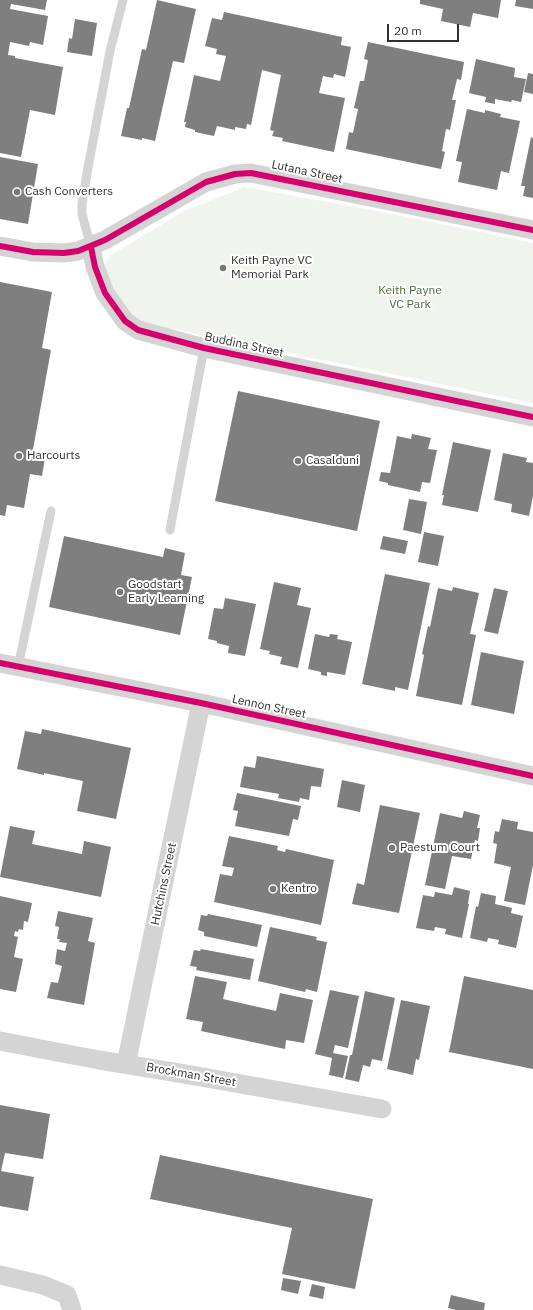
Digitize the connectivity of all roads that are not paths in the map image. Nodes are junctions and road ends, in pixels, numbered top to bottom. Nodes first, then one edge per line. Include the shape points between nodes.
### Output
1 (123, 0) edge
2 (533, 230) edge
3 (0, 246) edge
4 (91, 247) junction
5 (204, 348) junction
6 (533, 417) edge
7 (51, 512) dead end
8 (170, 530) dead end
9 (0, 663) edge
10 (18, 667) junction
11 (201, 703) junction
12 (533, 776) edge
13 (0, 1041) edge
14 (126, 1064) junction
15 (382, 1109) dead end
16 (0, 1275) edge
17 (70, 1302) edge

1 - 4 lane via 110,51 86,173 82,214
2 - 4 street, Lutana Street via 252,173 235,174 206,182
3 - 4 street via 48,253 78,251
4 - 5 street, Buddina Street via 105,293 125,321 138,330
5 - 6 street, Buddina Street
5 - 8 lane
7 - 10 lane
9 - 10 street, Lennon Street
10 - 11 street, Lennon Street
11 - 12 street, Lennon Street
11 - 14 street, Hutchins Street
13 - 14 street, Brockman Street
14 - 15 street, Brockman Street
16 - 17 street via 43,1285

